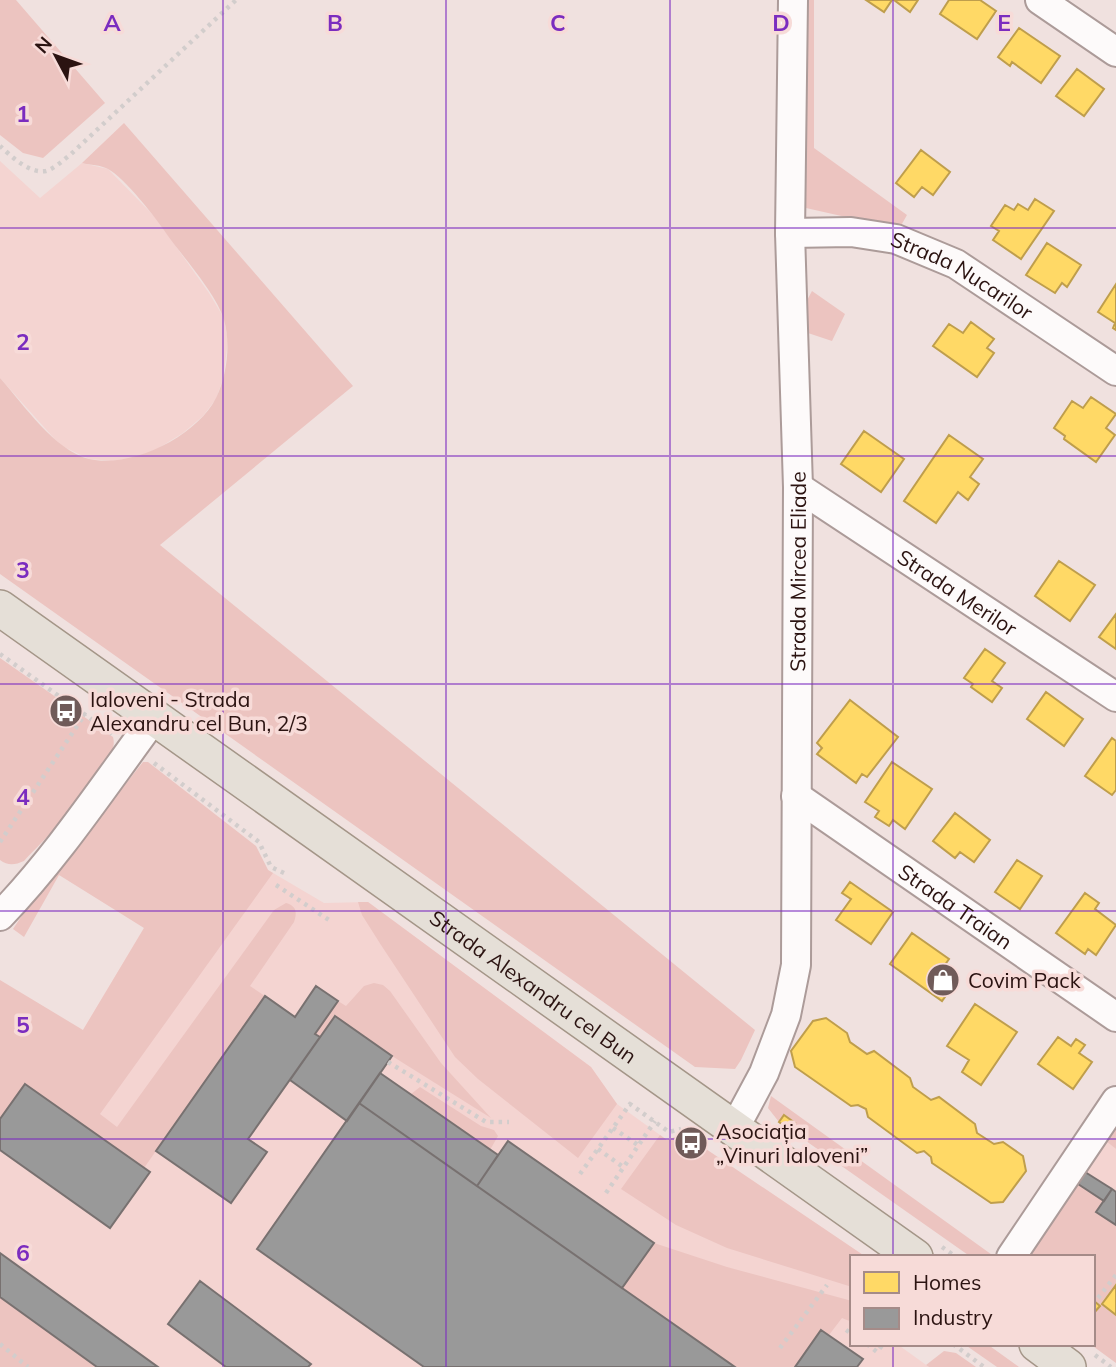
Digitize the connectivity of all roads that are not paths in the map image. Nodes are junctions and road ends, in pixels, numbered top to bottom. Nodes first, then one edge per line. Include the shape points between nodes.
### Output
1 (793, 0) edge
2 (1040, 0) edge
3 (1116, 52) edge
4 (790, 233) junction
5 (1116, 371) edge
6 (798, 488) junction
7 (0, 608) edge
8 (1116, 697) edge
9 (155, 717) junction
10 (796, 796) junction
11 (0, 916) edge
12 (1116, 1017) edge
13 (1116, 1101) edge
14 (734, 1129) junction
15 (912, 1255) edge
16 (1012, 1255) edge
17 (1040, 1346) edge
18 (1068, 1367) edge

1 - 4 street, Strada Mircea Eliade
2 - 3 street
4 - 5 street, Strada Nucarilor via 851,232 896,239 956,264
4 - 6 street, Strada Mircea Eliade
6 - 8 street, Strada Merilor
6 - 10 street, Strada Mircea Eliade
7 - 9 main road, Strada Alexandru cel Bun
9 - 11 street
9 - 14 main road, Strada Alexandru cel Bun
10 - 12 street, Strada Traian
10 - 14 street, Strada Mircea Eliade via 796,965 786,1015 764,1073
13 - 16 street
14 - 15 main road, Strada Alexandru cel Bun
17 - 18 main road

